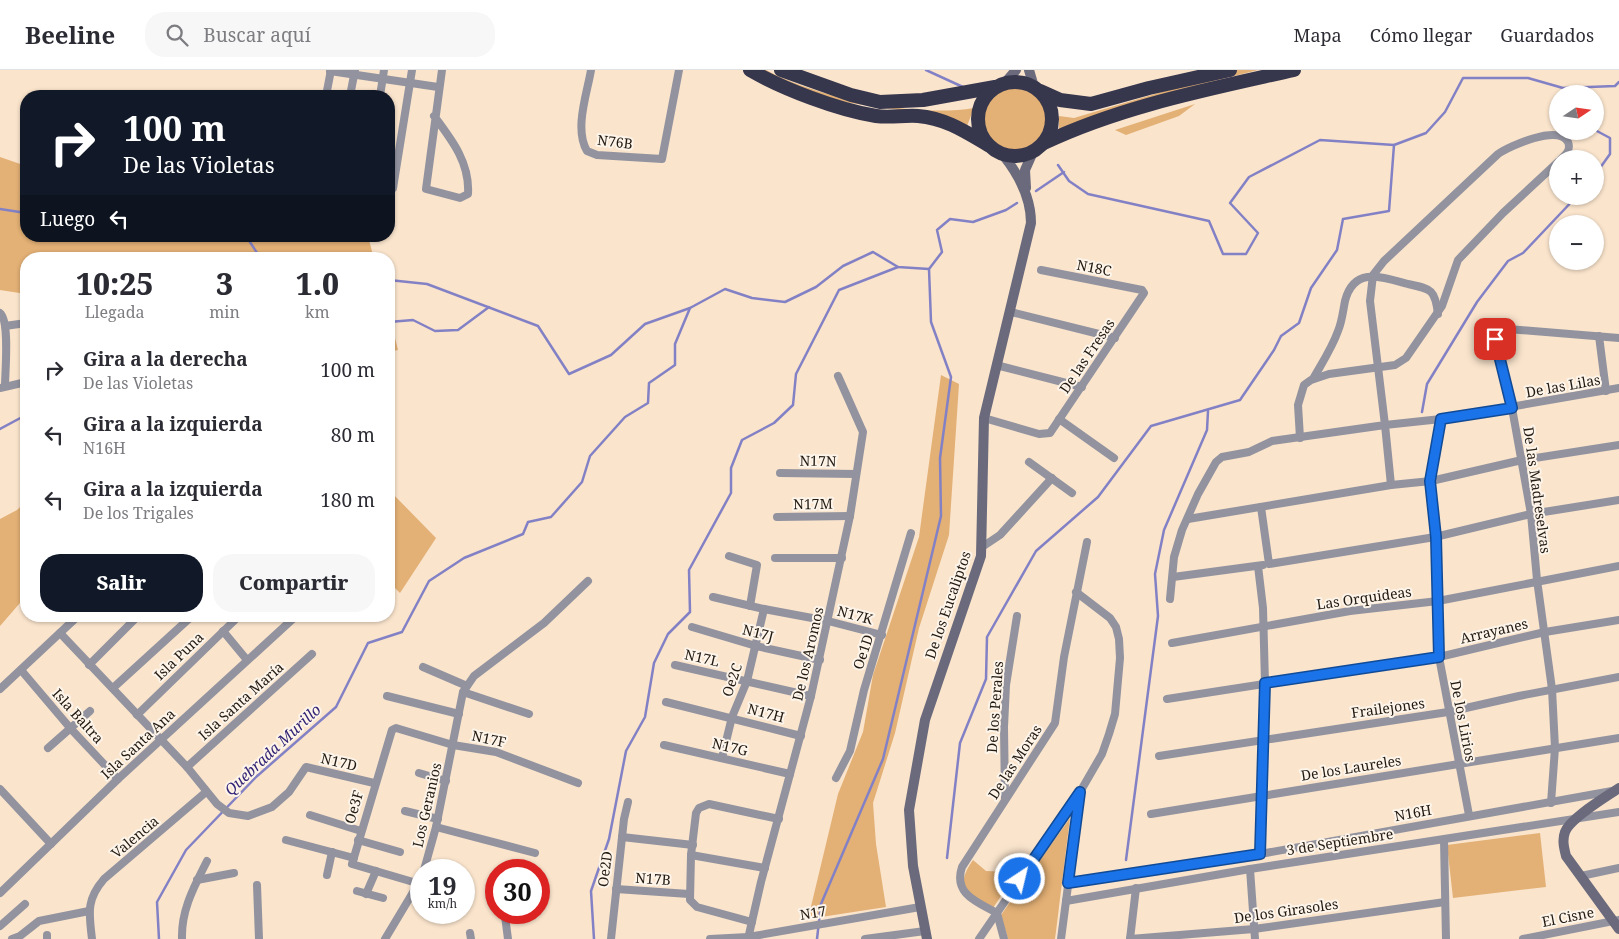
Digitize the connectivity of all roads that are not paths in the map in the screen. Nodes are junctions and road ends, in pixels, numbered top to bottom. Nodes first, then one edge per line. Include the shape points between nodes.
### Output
1 (330, 70) edge
2 (384, 70) edge
3 (412, 70) edge
4 (442, 70) edge
5 (590, 70) edge
6 (679, 70) edge
7 (750, 70) edge
8 (781, 70) edge
9 (1016, 70) edge
10 (1029, 70) edge
11 (1230, 70) edge
12 (1294, 70) edge
13 (354, 72) edge
14 (383, 79) junction
15 (410, 83) junction
16 (999, 86) junction
17 (438, 87) junction
18 (1036, 88) junction
19 (327, 90) edge
20 (351, 90) edge
21 (381, 90) edge
22 (434, 116) junction
23 (1044, 143) junction
24 (988, 146) junction
25 (1568, 150) edge
26 (1033, 152) junction
27 (1003, 155) junction
28 (1549, 170) edge
29 (395, 181) edge
30 (1026, 192) junction
31 (1041, 270) dead end
32 (1373, 275) junction
33 (1142, 290) joint
34 (1011, 312) junction
35 (0, 313) edge
36 (1438, 314) junction
37 (20, 323) edge
38 (5, 326) junction
39 (1599, 336) junction
40 (1115, 338) junction
41 (1619, 338) edge
42 (3, 365) edge
43 (996, 365) junction
44 (1378, 367) junction
45 (838, 376) dead end
46 (1314, 379) junction
47 (20, 383) edge
48 (2, 387) edge
49 (1082, 387) junction
50 (1619, 388) edge
51 (1606, 391) junction
52 (1512, 408) junction
53 (984, 418) junction
54 (1059, 419) junction
55 (1441, 419) junction
56 (1385, 425) junction
57 (1300, 438) junction
58 (1619, 445) edge
59 (1114, 458) dead end
60 (1522, 460) junction
61 (1029, 462) dead end
62 (780, 473) dead end
63 (856, 474) junction
64 (1052, 478) junction
65 (1430, 481) junction
66 (1391, 485) junction
67 (1072, 493) dead end
68 (1619, 500) edge
69 (1261, 507) junction
70 (1531, 514) junction
71 (850, 516) junction
72 (777, 517) dead end
73 (1188, 519) junction
74 (911, 533) dead end
75 (1436, 537) junction
76 (1087, 542) dead end
77 (982, 547) junction
78 (729, 556) dead end
79 (775, 558) dead end
80 (842, 558) junction
81 (1268, 564) junction
82 (1258, 566) junction
83 (1619, 566) edge
84 (1173, 577) junction
85 (1537, 580) junction
86 (588, 581) dead end
87 (1076, 592) junction
88 (713, 598) dead end
89 (1170, 599) dead end
90 (1438, 601) junction
91 (750, 606) junction
92 (763, 609) junction
93 (1017, 616) dead end
94 (1619, 620) edge
95 (828, 621) junction
96 (72, 622) edge
97 (132, 622) edge
98 (185, 622) edge
99 (233, 622) edge
100 (289, 622) edge
101 (692, 627) dead end
102 (1263, 627) junction
103 (223, 632) junction
104 (1544, 632) junction
105 (60, 633) junction
106 (882, 635) junction
107 (1172, 642) dead end
108 (756, 646) junction
109 (312, 654) dead end
110 (1439, 657) junction
111 (247, 660) junction
112 (820, 660) junction
113 (89, 665) junction
114 (675, 665) dead end
115 (423, 667) dead end
116 (21, 670) junction
117 (1619, 678) edge
118 (748, 681) junction
119 (1265, 683) junction
120 (113, 688) junction
121 (0, 689) edge
122 (465, 689) junction
123 (1552, 689) junction
124 (387, 696) dead end
125 (811, 696) junction
126 (1167, 699) dead end
127 (666, 702) dead end
128 (90, 711) dead end
129 (1448, 712) junction
130 (459, 714) junction
131 (529, 714) dead end
132 (137, 715) junction
133 (732, 717) junction
134 (71, 729) junction
135 (392, 730) joint
136 (801, 736) junction
137 (1264, 738) junction
138 (1619, 738) edge
139 (161, 740) junction
140 (453, 745) junction
141 (664, 746) dead end
142 (48, 748) dead end
143 (1555, 748) junction
144 (1159, 756) dead end
145 (722, 758) junction
146 (1458, 763) junction
147 (187, 767) junction
148 (419, 774) dead end
149 (790, 774) junction
150 (836, 778) dead end
151 (118, 779) junction
152 (446, 781) junction
153 (374, 783) junction
154 (578, 783) dead end
155 (0, 788) edge
156 (1618, 790) edge
157 (206, 792) junction
158 (1080, 792) junction
159 (1261, 794) junction
160 (1005, 799) junction
161 (628, 802) dead end
162 (1551, 803) junction
163 (405, 811) dead end
164 (1619, 812) edge
165 (1152, 814) dead end
166 (310, 815) dead end
167 (1469, 815) junction
168 (779, 819) junction
169 (1575, 820) junction
170 (437, 823) junction
171 (361, 831) junction
172 (622, 838) junction
173 (286, 840) dead end
174 (358, 840) junction
175 (1444, 840) junction
176 (51, 844) junction
177 (693, 845) junction
178 (332, 852) junction
179 (400, 852) dead end
180 (535, 852) dead end
181 (1260, 854) junction
182 (691, 855) junction
183 (427, 859) edge
184 (206, 861) dead end
185 (353, 861) junction
186 (765, 868) junction
187 (1619, 868) edge
188 (1250, 869) junction
189 (376, 871) junction
190 (234, 873) dead end
191 (327, 875) dead end
192 (1581, 876) junction
193 (410, 879) edge
194 (197, 880) junction
195 (1068, 883) junction
196 (257, 885) dead end
197 (1136, 888) junction
198 (616, 889) junction
199 (357, 891) dead end
200 (0, 893) edge
201 (366, 894) junction
202 (689, 894) junction
203 (384, 898) dead end
204 (410, 899) edge
205 (1066, 901) junction
206 (1445, 902) junction
207 (25, 904) dead end
208 (920, 907) junction
209 (89, 911) junction
210 (997, 913) junction
211 (752, 922) junction
212 (1617, 923) edge
213 (505, 924) edge
214 (0, 926) edge
215 (1254, 929) junction
216 (926, 935) edge
217 (748, 938) edge
218 (12, 939) edge
219 (92, 939) edge
220 (182, 939) edge
221 (259, 939) edge
222 (384, 939) edge
223 (508, 939) edge
224 (611, 939) edge
225 (710, 939) edge
226 (865, 939) edge
227 (979, 939) edge
228 (1004, 939) edge
229 (1061, 939) edge
230 (1130, 939) edge
231 (1255, 939) edge
232 (1446, 939) edge
233 (1522, 939) edge

1 - 13 street
1 - 19 street
2 - 14 street
3 - 15 street
4 - 17 street
5 - 6 street, N76B via 581,130 581,141 587,151 662,159
7 - 24 highway via 768,80 858,112 939,119
8 - 16 highway via 850,95 880,102 923,100
9 - 16 street
10 - 18 street
11 - 18 highway via 1091,104 1060,100
12 - 23 highway via 1204,90 1094,121
13 - 14 street
13 - 20 street
14 - 15 street
14 - 21 street
15 - 17 street
15 - 29 street
16 - 18 highway via 1021,83
16 - 24 highway via 984,99 978,114 982,136
17 - 22 street
18 - 23 highway via 1045,98 1052,121
22 - 22 street via 426,189 460,198 468,194 463,160
23 - 26 highway
24 - 27 highway
25 - 32 street via 1566,140 1560,136 1544,136 1510,146 1424,222
26 - 27 highway via 1013,157
26 - 30 street, De los Eucaliptos via 1025,170
27 - 30 street, De los Eucaliptos
28 - 36 street via 1458,260
30 - 34 street, De los Eucaliptos via 1031,223
31 - 33 street, N18C
32 - 36 street via 1428,289 1436,298
32 - 44 street via 1370,301
32 - 46 street via 1356,282 1348,291 1339,330
33 - 40 street, De las Fresas via 1144,293
34 - 40 street
34 - 43 street, De los Eucaliptos
35 - 38 street
36 - 44 street via 1406,358 1395,365
37 - 38 street
38 - 42 street
39 - 41 street, De las Madreselvas
39 - 51 street
39 - 52 street, De las Madreselvas via 1508,329 1500,333 1495,339
40 - 49 street, De las Fresas
42 - 48 street
43 - 49 street
43 - 53 street, De los Eucaliptos
44 - 46 street
44 - 56 street
45 - 63 street, De los Aromos via 863,432
46 - 57 street via 1304,384 1298,400
47 - 48 street
49 - 54 street, De las Fresas
50 - 51 street, De las Lilas
51 - 52 street, De las Lilas
52 - 55 street
52 - 60 street, De las Madreselvas
53 - 54 street, De las Fresas via 1046,434
53 - 77 street, De los Eucaliptos
54 - 59 street
55 - 56 street
55 - 65 street, De los Lirios
56 - 57 street
56 - 66 street
57 - 73 street via 1272,442 1249,452 1222,457 1198,494
58 - 60 street
60 - 65 street
60 - 70 street, De las Madreselvas
61 - 64 street
62 - 63 street, N17N
63 - 71 street, De los Aromos
64 - 67 street
64 - 77 street via 1000,535
65 - 66 street
65 - 75 street, De los Lirios
66 - 69 street
68 - 70 street
69 - 73 street
69 - 81 street
70 - 75 street
70 - 85 street, De las Madreselvas
71 - 72 street, N17M
71 - 80 street, De los Aromos
73 - 84 street via 1174,556
74 - 106 street, Oe1D
75 - 81 street
75 - 90 street, De los Lirios
76 - 87 street, De las Moras
77 - 208 street, De los Eucaliptos via 923,730 909,810
78 - 91 street via 758,566
79 - 80 street
80 - 95 street, De los Aromos
81 - 82 street
82 - 84 street
82 - 102 street via 1262,584
83 - 85 street, Las Orquideas
84 - 89 street
85 - 90 street, Las Orquideas
85 - 104 street, De las Madreselvas
86 - 122 street via 544,623 474,676
87 - 158 street via 1110,618 1116,627 1120,658 1115,714 1102,754
87 - 160 street, De las Moras via 1055,723
88 - 91 street, N17K
90 - 102 street, Las Orquideas via 1350,611
90 - 110 street, De los Lirios
91 - 92 street, N17K
92 - 95 street, N17K
92 - 108 street, Oe2C
93 - 160 street, De los Perales via 1006,685
94 - 104 street, Arrayanes
95 - 106 street, N17K
95 - 112 street, De los Aromos
96 - 105 street
97 - 113 street
98 - 120 street
99 - 103 street, Isla Puna
100 - 111 street, Isla Santa Ana
101 - 108 street, N17J
102 - 107 street, Las Orquideas
102 - 119 street
103 - 111 street
103 - 132 street, Isla Puna
104 - 110 street, Arrayanes
104 - 123 street, De las Madreselvas
105 - 113 street
105 - 116 street
106 - 150 street, Oe1D via 864,690 850,751
108 - 112 street, N17J
108 - 118 street, Oe2C
109 - 147 street, Isla Santa María
110 - 119 street, Arrayanes
110 - 129 street, De los Lirios
111 - 139 street, Isla Santa Ana
112 - 125 street, De los Aromos
113 - 120 street
114 - 118 street, N17L
115 - 122 street
116 - 121 street
116 - 134 street, Isla Baltra
117 - 123 street, Frailejones
118 - 125 street, N17L
118 - 133 street, Oe2C
119 - 126 street, Arrayanes
119 - 137 street
120 - 132 street
122 - 130 street, Los Geranios
122 - 131 street
123 - 129 street, Frailejones
123 - 143 street, De las Madreselvas
124 - 130 street
125 - 136 street, De los Aromos
127 - 133 street, N17H
128 - 134 street
129 - 137 street, Frailejones
129 - 146 street, De los Lirios
130 - 140 street, Los Geranios
132 - 139 street
133 - 136 street, N17H
133 - 145 street, Oe2C
134 - 142 street
134 - 151 street, Isla Baltra
135 - 140 street, N17F via 396,728
135 - 153 street, Oe3F
136 - 149 street, De los Aromos
137 - 144 street, Frailejones
137 - 159 street
138 - 143 street, De los Laureles
139 - 147 street
139 - 151 street, Isla Santa Ana
140 - 152 street, Los Geranios
140 - 154 street, N17F via 496,752
141 - 145 street, N17G
143 - 146 street, De los Laureles
143 - 162 street, De las Madreselvas
145 - 149 street, N17G
146 - 159 street, De los Laureles
146 - 167 street, De los Lirios
147 - 157 street
148 - 152 street
149 - 168 street, De los Aromos
151 - 176 street, Isla Santa Ana
152 - 170 street, Los Geranios
153 - 157 street, N17D via 306,767 289,792 272,807 248,816 229,813
153 - 171 street, Oe3F
155 - 176 street
156 - 162 street, N16H
156 - 169 street
157 - 209 street, Valencia via 104,879 93,891
158 - 195 street
158 - 210 street
159 - 165 street, De los Laureles
159 - 181 street
160 - 210 street, De las Moras via 960,875 960,884 967,897
161 - 172 street, Oe2D
162 - 167 street, N16H
163 - 170 street
164 - 169 street, 3 de Septiembre
166 - 171 street
167 - 181 street, N16H
168 - 177 street via 704,804 696,813
168 - 186 street, De los Aromos
169 - 175 street, 3 de Septiembre
169 - 192 street via 1565,831 1563,842 1566,856
170 - 180 street
170 - 183 street, Los Geranios
171 - 174 street, Oe3F
172 - 177 street
172 - 198 street, Oe2D
173 - 178 street
174 - 179 street
174 - 185 street, Oe3F
175 - 188 street, 3 de Septiembre
175 - 206 street
176 - 200 street, Isla Santa Ana
177 - 182 street
178 - 185 street
178 - 191 street
181 - 195 street, N16H
182 - 186 street
182 - 202 street
184 - 194 street
185 - 189 street
186 - 211 street, De los Aromos
187 - 192 street
188 - 197 street, 3 de Septiembre
188 - 215 street
189 - 193 street
189 - 201 street
190 - 194 street
192 - 212 street
194 - 220 street via 186,904 181,925
195 - 205 street
196 - 221 street
197 - 205 street, 3 de Septiembre
197 - 230 street
198 - 202 street, N17B
198 - 224 street, Oe2D
199 - 201 street
201 - 203 street
202 - 211 street via 697,907
204 - 222 street
205 - 229 street
206 - 215 street, De los Girasoles
206 - 232 street
207 - 214 street
208 - 216 street, De los Eucaliptos
208 - 217 street, N17
209 - 218 street via 39,921
209 - 219 street, Valencia
210 - 227 street
210 - 228 street
211 - 217 street, De los Aromos
212 - 233 street, El Cisne
213 - 223 street
215 - 230 street, De los Girasoles
215 - 231 street
216 - 226 street
217 - 225 street, N17

